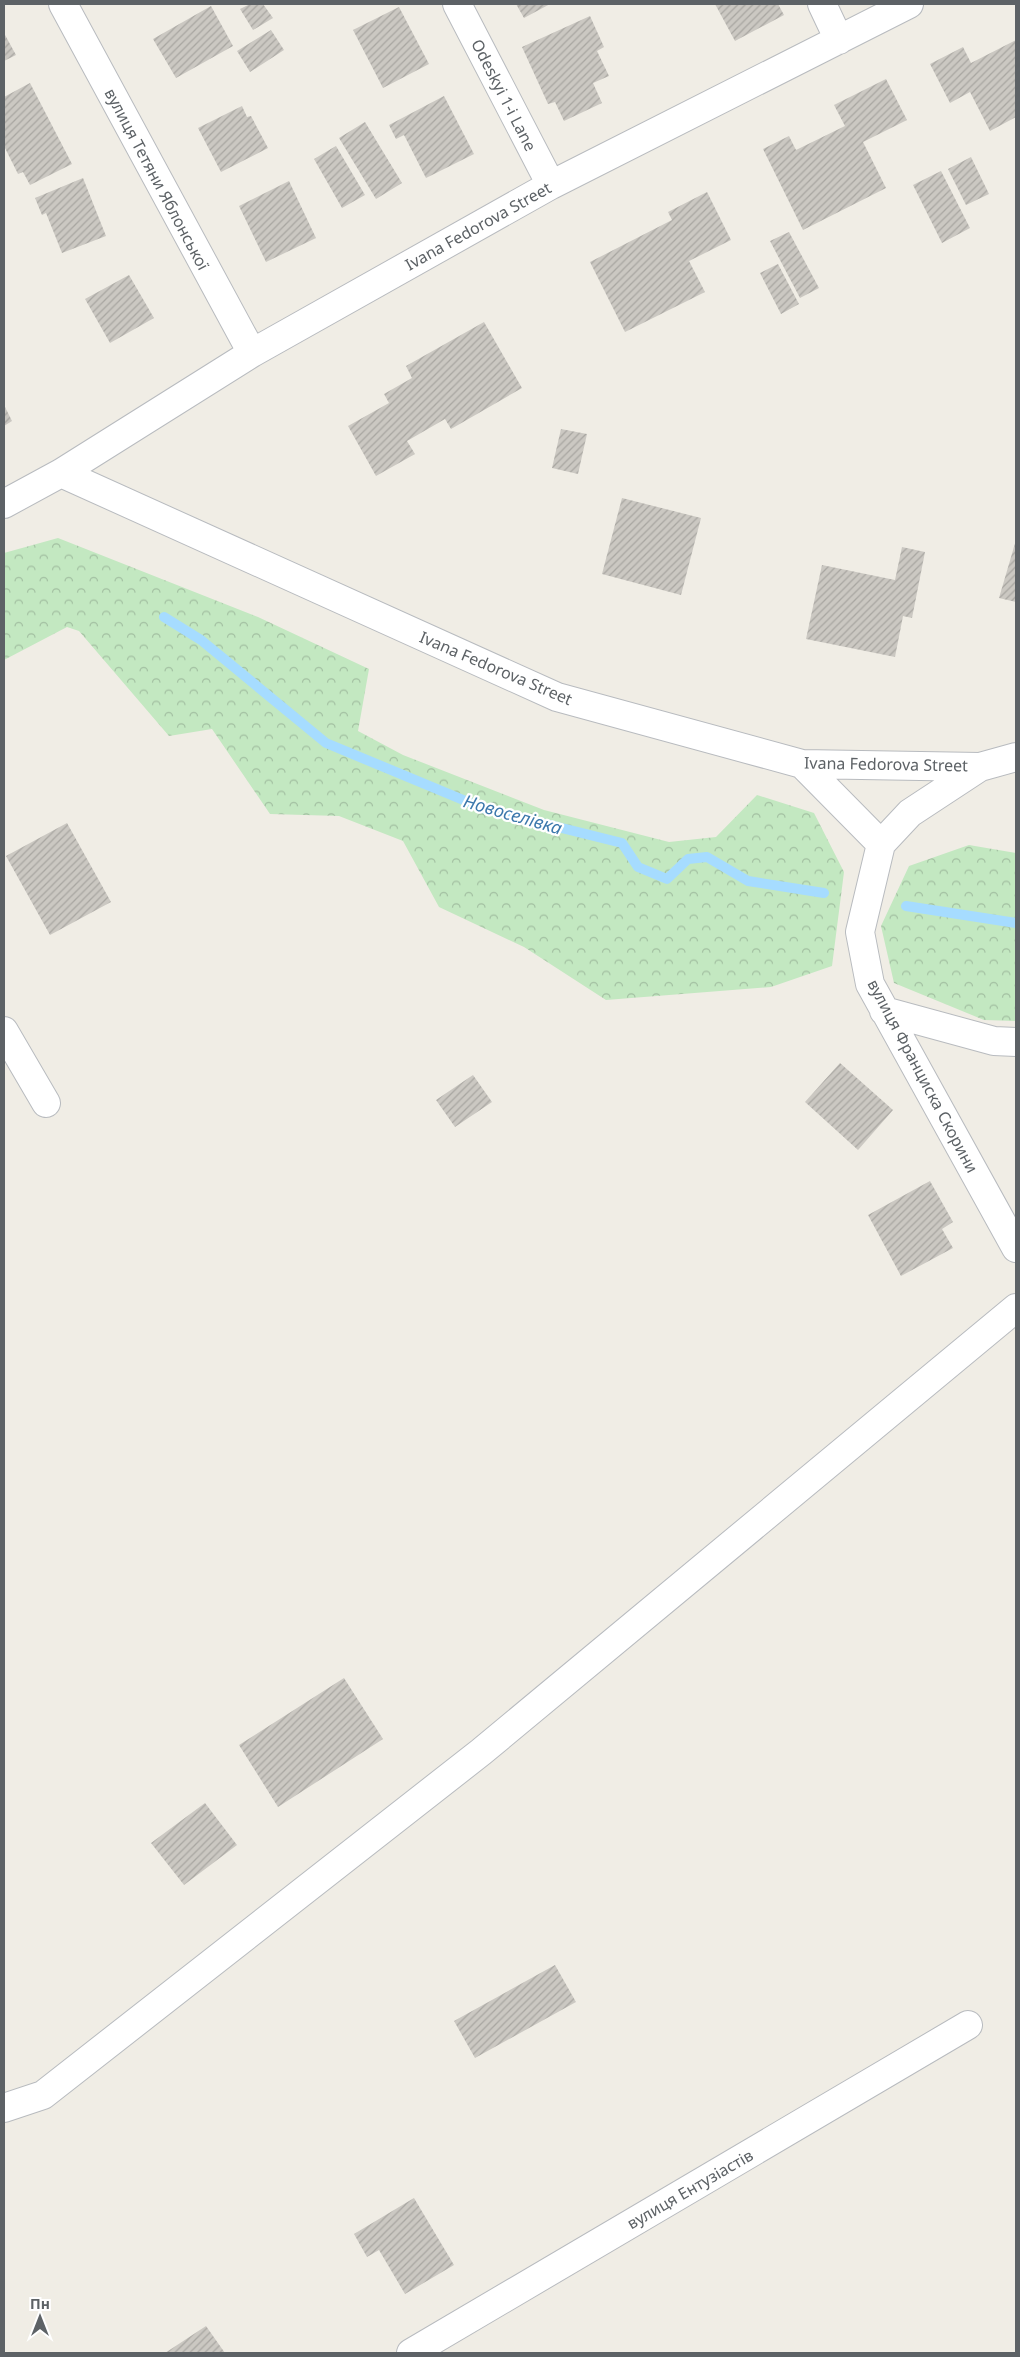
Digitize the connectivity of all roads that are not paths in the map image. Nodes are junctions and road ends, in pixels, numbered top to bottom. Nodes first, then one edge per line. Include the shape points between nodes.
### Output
1 (63, 4) edge
2 (457, 4) edge
3 (822, 4) edge
4 (909, 4) edge
5 (839, 40) junction
6 (551, 186) junction
7 (252, 353) junction
8 (61, 473) junction
9 (4, 504) edge
10 (1016, 757) edge
11 (802, 764) junction
12 (980, 767) junction
13 (881, 844) junction
14 (884, 1011) junction
15 (4, 1031) edge
16 (1016, 1042) edge
17 (46, 1103) dead end
18 (1016, 1248) edge
19 (1016, 1308) edge
20 (968, 2025) dead end
21 (4, 2108) edge
22 (411, 2353) edge

1 - 7 street, вулиця Тетяни Яблонської
2 - 6 street, Odeskyi 1-i Lane
3 - 5 street
4 - 5 street, Ivana Fedorova Street
5 - 6 street, Ivana Fedorova Street
6 - 7 street, Ivana Fedorova Street
7 - 8 street, Ivana Fedorova Street
8 - 9 street, Ivana Fedorova Street
8 - 11 street, Ivana Fedorova Street via 557,697
10 - 12 street, Ivana Fedorova Street
11 - 12 street, Ivana Fedorova Street
11 - 13 street
12 - 13 street, вулиця Франциска Скорини via 910,813
13 - 14 street, вулиця Франциска Скорини via 860,932 870,984
14 - 16 street via 994,1041
14 - 18 street, вулиця Франциска Скорини
15 - 17 street
19 - 21 street via 481,1752 43,2095
20 - 22 street, вулиця Ентузіастів

